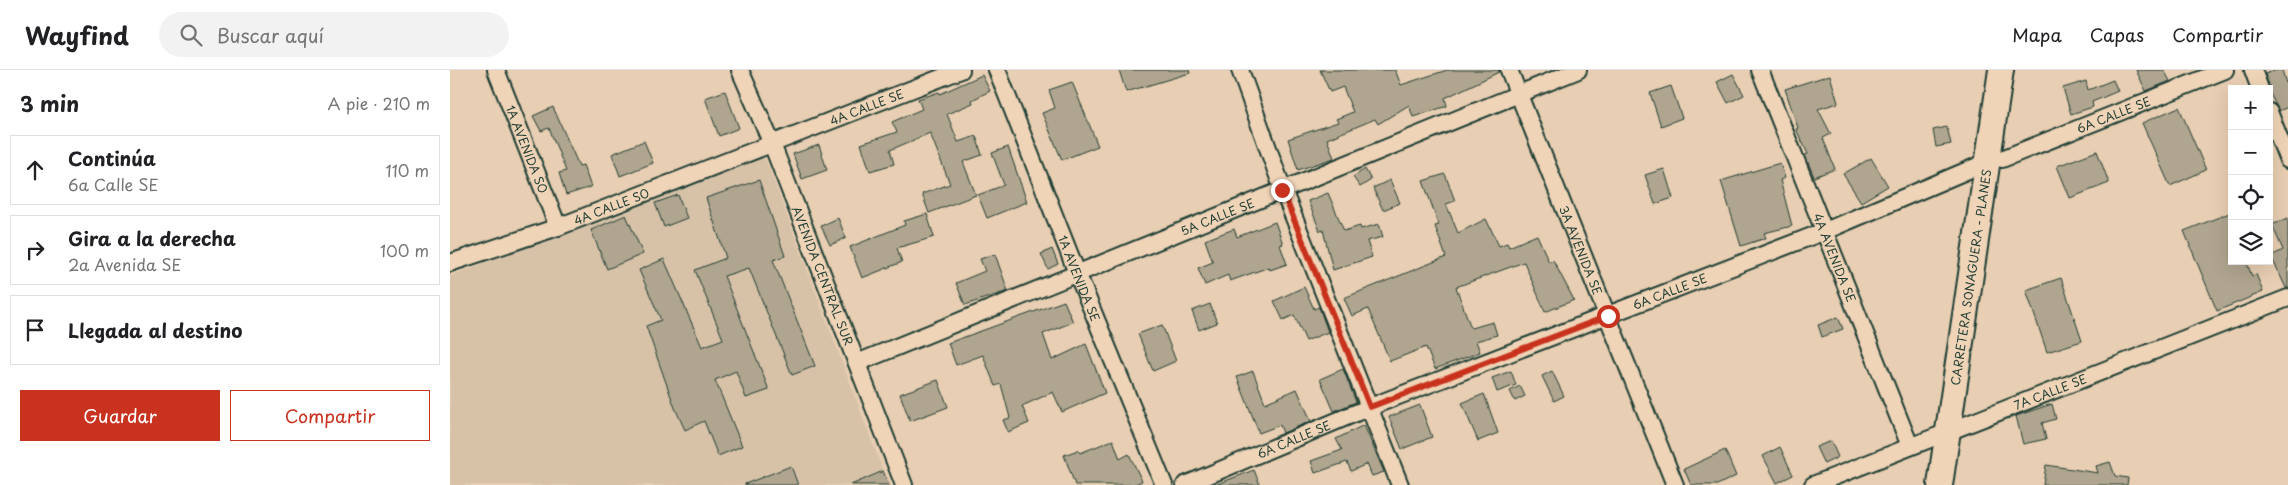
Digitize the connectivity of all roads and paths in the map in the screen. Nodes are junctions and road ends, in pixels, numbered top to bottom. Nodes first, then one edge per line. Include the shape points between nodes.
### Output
1 (496, 70) edge
2 (740, 70) edge
3 (960, 70) edge
4 (998, 70) edge
5 (1240, 70) edge
6 (1510, 70) edge
7 (1578, 70) edge
8 (1760, 70) edge
9 (2001, 70) edge
10 (2015, 70) edge
11 (2225, 70) edge
12 (2253, 70) edge
13 (2259, 85) edge
14 (1519, 94) junction
15 (2273, 122) edge
16 (772, 144) junction
17 (2288, 160) edge
18 (1994, 161) junction
19 (1282, 190) junction
20 (558, 227) junction
21 (1825, 231) junction
22 (450, 263) edge
23 (1077, 273) junction
24 (2288, 298) edge
25 (1608, 316) junction
26 (857, 363) junction
27 (1370, 407) junction
28 (1955, 429) junction
29 (1910, 446) junction
30 (904, 485) edge
31 (1164, 485) edge
32 (1185, 485) edge
33 (1400, 485) edge
34 (1675, 485) edge
35 (1813, 485) edge
36 (1940, 485) edge
37 (1954, 485) edge

1 - 20 street, 1A AVENIDA SO
2 - 16 street, AVENIDA CENTRAL SUR
3 - 16 street, 4A CALLE SE
4 - 23 street, 1A AVENIDA SE
5 - 19 street
6 - 14 street, 3A AVENIDA SE
7 - 14 street, 5A CALLE SE
8 - 21 street, 4A AVENIDA SE
9 - 18 main road, CARRETERA SONAGUERA - PLANES
10 - 18 main road, CARRETERA SONAGUERA - PLANES
11 - 18 street, 6A CALLE SE
12 - 13 street
14 - 19 street, 5A CALLE SE
14 - 25 street, 3A AVENIDA SE
15 - 17 street
16 - 20 street, 4A CALLE SO
16 - 26 street, AVENIDA CENTRAL SUR
18 - 21 street, 6A CALLE SE
18 - 28 main road, CARRETERA SONAGUERA - PLANES
19 - 23 street, 5A CALLE SE
19 - 27 street
20 - 22 street, 4A CALLE SO
21 - 25 street, 6A CALLE SE
21 - 29 street, 4A AVENIDA SE
23 - 26 street, 5A CALLE SE
23 - 31 street, 1A AVENIDA SE
24 - 28 street, 7A CALLE SE
25 - 27 street, 6A CALLE SE
25 - 34 street, 3A AVENIDA SE
26 - 30 street, AVENIDA CENTRAL SUR
27 - 32 street, 6A CALLE SE
27 - 33 street
28 - 29 street, 7A CALLE SE
28 - 36 main road, CARRETERA SONAGUERA - PLANES
28 - 37 main road, CARRETERA SONAGUERA - PLANES
29 - 35 street, 7A CALLE SE

